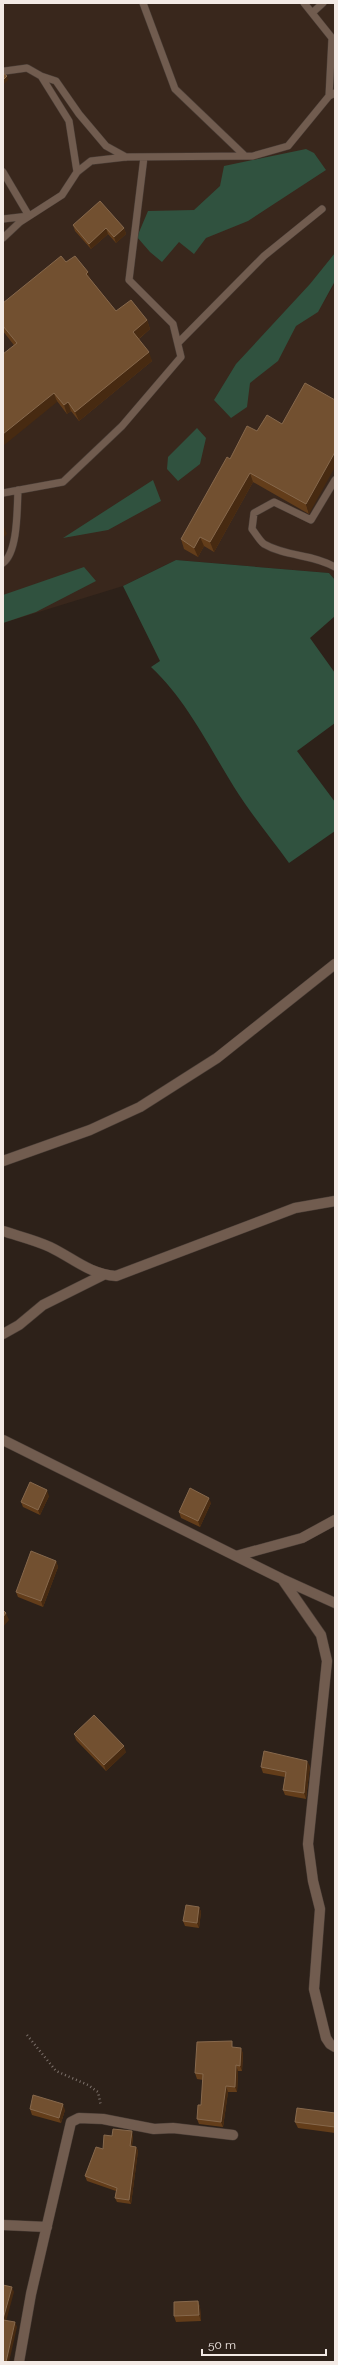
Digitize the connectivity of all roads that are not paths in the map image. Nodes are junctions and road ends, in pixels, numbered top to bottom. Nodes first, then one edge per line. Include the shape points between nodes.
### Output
1 (143, 3) edge
2 (304, 3) edge
3 (323, 3) edge
4 (312, 13) junction
5 (5, 71) dead end
6 (41, 76) junction
7 (332, 95) edge
8 (245, 156) junction
9 (126, 157) junction
10 (144, 158) junction
11 (3, 172) edge
12 (76, 172) junction
13 (322, 209) dead end
14 (29, 216) junction
15 (3, 220) edge
16 (3, 238) edge
17 (178, 343) junction
18 (335, 480) edge
19 (18, 490) junction
20 (3, 493) edge
21 (3, 563) edge
22 (335, 567) edge
23 (335, 964) edge
24 (3, 1161) edge
25 (335, 1201) edge
26 (3, 1231) edge
27 (104, 1275) junction
28 (3, 1334) edge
29 (3, 1440) edge
30 (335, 1520) edge
31 (236, 1556) junction
32 (282, 1579) junction
33 (335, 1603) edge
34 (335, 2047) edge
35 (233, 2135) dead end
36 (3, 2225) edge
37 (47, 2227) junction
38 (19, 2362) edge

1 - 8 lane via 175,89
2 - 4 lane
3 - 4 lane
4 - 7 lane via 332,38
5 - 6 lane via 27,68
6 - 9 lane via 56,81 106,146
6 - 12 lane via 69,121
7 - 8 lane via 288,146
8 - 10 lane
9 - 10 lane
9 - 12 lane via 91,161
10 - 17 lane via 129,280 173,324
11 - 14 lane
12 - 14 lane via 62,195
13 - 17 lane via 264,256
14 - 15 lane
14 - 16 lane
17 - 19 lane via 181,357 122,426 63,482
18 - 22 lane via 311,520 274,502 254,513 252,529 263,543
19 - 20 lane
19 - 21 lane via 16,529 8,559
23 - 24 street via 217,1058 140,1107 90,1130
25 - 27 street via 295,1208 133,1271 116,1276
26 - 27 street via 50,1247 82,1266
27 - 28 street via 43,1305 19,1325
29 - 31 street
30 - 31 street via 302,1538
31 - 32 street
32 - 33 street
32 - 34 street via 321,1635 327,1661 308,1844 320,1909 314,1989 326,2038
35 - 37 street via 173,2128 154,2129 79,2118 71,2122
36 - 37 street
37 - 38 street

